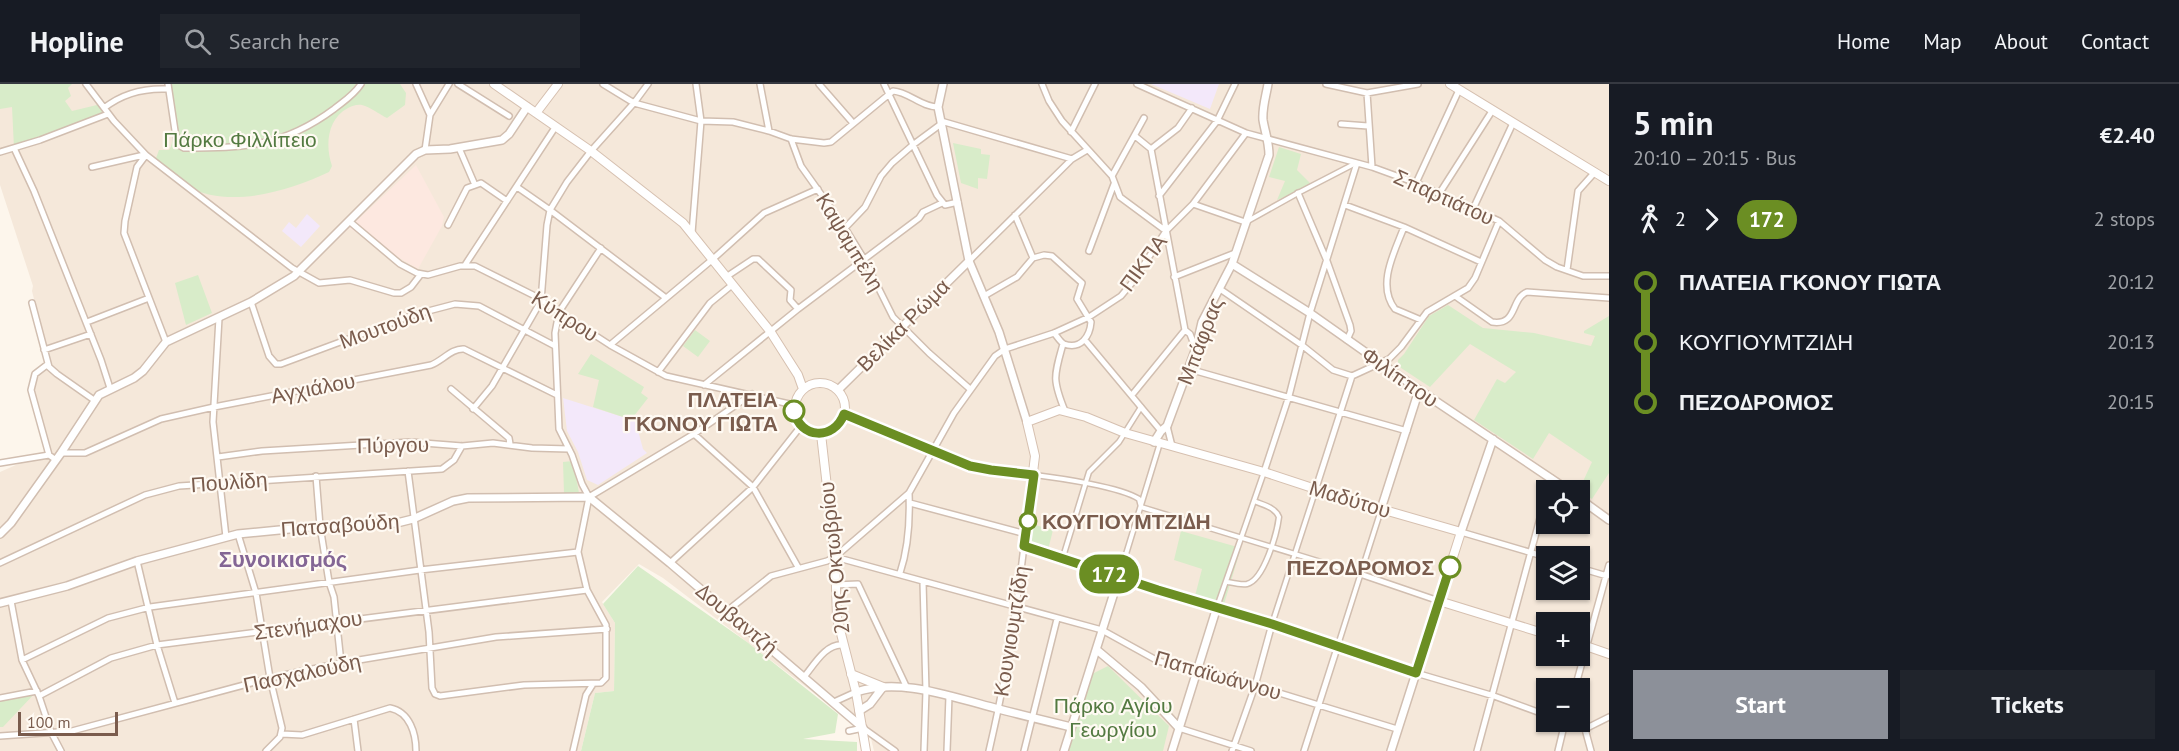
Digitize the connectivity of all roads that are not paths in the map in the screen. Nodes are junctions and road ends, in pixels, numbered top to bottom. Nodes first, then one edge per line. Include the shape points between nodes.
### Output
1 (86, 84) edge
2 (361, 84) edge
3 (416, 84) edge
4 (449, 84) edge
5 (458, 84) edge
6 (494, 84) edge
7 (558, 84) edge
8 (603, 84) edge
9 (648, 84) edge
10 (696, 84) edge
11 (760, 84) edge
12 (819, 84) edge
13 (884, 84) edge
14 (943, 84) edge
15 (1042, 84) edge
16 (1095, 84) edge
17 (1137, 84) edge
18 (1235, 84) edge
19 (1268, 84) edge
20 (1326, 84) edge
21 (1418, 84) edge
22 (1450, 84) edge
23 (167, 86) edge
24 (1459, 90) junction
25 (889, 93) junction
26 (1367, 93) junction
27 (634, 103) junction
28 (938, 106) junction
29 (527, 107) junction
30 (104, 108) junction
31 (1192, 108) junction
32 (1492, 111) junction
33 (536, 113) junction
34 (108, 114) junction
35 (430, 115) junction
36 (509, 116) dead end
37 (1144, 118) dead end
38 (701, 121) junction
39 (941, 121) junction
40 (1217, 121) junction
41 (853, 123) junction
42 (1513, 123) junction
43 (1341, 124) dead end
44 (556, 126) junction
45 (1368, 126) junction
46 (769, 130) junction
47 (1071, 132) junction
48 (1246, 132) junction
49 (1135, 136) junction
50 (1266, 138) junction
51 (791, 139) junction
52 (914, 144) junction
53 (14, 148) junction
54 (459, 148) junction
55 (1151, 148) junction
56 (425, 150) junction
57 (1087, 150) junction
58 (591, 151) junction
59 (0, 152) edge
60 (146, 155) junction
61 (1072, 159) junction
62 (1358, 163) junction
63 (92, 167) dead end
64 (1372, 167) junction
65 (1595, 171) junction
66 (1112, 176) junction
67 (1609, 181) edge
68 (1416, 183) junction
69 (1114, 184) junction
70 (475, 185) junction
71 (517, 187) junction
72 (818, 189) junction
73 (1298, 193) junction
74 (1439, 195) junction
75 (1159, 196) junction
76 (507, 201) junction
77 (958, 202) junction
78 (944, 204) junction
79 (1192, 204) junction
80 (1345, 206) junction
81 (1473, 209) junction
82 (550, 210) junction
83 (1015, 215) junction
84 (349, 221) junction
85 (1499, 221) junction
86 (1245, 222) junction
87 (448, 225) dead end
88 (1404, 227) junction
89 (845, 228) junction
90 (1166, 231) junction
91 (692, 233) junction
92 (602, 248) junction
93 (1089, 251) dead end
94 (1235, 253) junction
95 (1033, 258) junction
96 (713, 259) junction
97 (864, 259) junction
98 (969, 261) junction
99 (1327, 261) junction
100 (1482, 262) junction
101 (1232, 264) junction
102 (465, 265) junction
103 (1567, 270) junction
104 (299, 272) junction
105 (421, 274) junction
106 (1609, 276) edge
107 (726, 277) junction
108 (1174, 277) junction
109 (732, 285) junction
110 (1220, 289) junction
111 (984, 296) junction
112 (1455, 296) junction
113 (149, 298) junction
114 (666, 298) junction
115 (1609, 298) edge
116 (541, 301) junction
117 (250, 302) junction
118 (32, 303) dead end
119 (798, 309) junction
120 (559, 312) junction
121 (1310, 313) junction
122 (1089, 316) junction
123 (219, 318) junction
124 (1421, 320) junction
125 (87, 322) junction
126 (901, 327) junction
127 (525, 330) junction
128 (1185, 330) junction
129 (770, 331) junction
130 (1054, 333) junction
131 (91, 334) junction
132 (1085, 340) junction
133 (1347, 340) junction
134 (166, 342) junction
135 (1063, 344) junction
136 (610, 345) junction
137 (555, 346) junction
138 (1303, 346) junction
139 (1196, 348) junction
140 (1005, 349) junction
141 (44, 350) junction
142 (48, 364) junction
143 (1382, 364) junction
144 (503, 368) junction
145 (1188, 369) junction
146 (658, 372) junction
147 (1352, 376) junction
148 (705, 385) junction
149 (110, 388) junction
150 (451, 389) dead end
151 (803, 389) junction
152 (970, 389) junction
153 (838, 390) junction
154 (1419, 390) junction
155 (752, 394) junction
156 (556, 395) junction
157 (1132, 395) junction
158 (1289, 396) junction
159 (94, 400) junction
160 (794, 405) junction
161 (214, 406) junction
162 (1141, 407) junction
163 (473, 409) junction
164 (1065, 411) junction
165 (1341, 411) junction
166 (844, 414) junction
167 (1027, 422) junction
168 (801, 426) junction
169 (1167, 426) junction
170 (1407, 430) junction
171 (1161, 431) junction
172 (1125, 433) junction
173 (694, 434) junction
174 (821, 434) junction
175 (1493, 439) junction
176 (1157, 442) junction
177 (510, 444) junction
178 (462, 446) junction
179 (1172, 446) junction
180 (569, 449) junction
181 (932, 452) junction
182 (62, 453) junction
183 (49, 455) junction
184 (218, 457) junction
185 (56, 460) junction
186 (0, 463) edge
187 (408, 471) junction
188 (1264, 472) junction
189 (1034, 475) junction
190 (316, 477) junction
191 (1551, 478) joint
192 (1554, 480) edge
193 (220, 482) junction
194 (1085, 483) junction
195 (753, 487) junction
196 (1316, 488) junction
197 (909, 493) junction
198 (590, 497) junction
199 (1254, 501) junction
200 (909, 503) junction
201 (1590, 506) edge
202 (1141, 507) junction
203 (1381, 509) junction
204 (413, 519) junction
205 (1609, 520) edge
206 (320, 526) junction
207 (1461, 532) junction
208 (0, 534) edge
209 (238, 534) junction
210 (1026, 534) junction
211 (1537, 534) edge
212 (226, 537) junction
213 (1243, 537) junction
214 (1024, 546) junction
215 (1270, 547) junction
216 (578, 552) junction
217 (1532, 553) junction
218 (1536, 554) edge
219 (1295, 555) junction
220 (835, 557) junction
221 (1063, 558) junction
222 (137, 561) junction
223 (0, 563) edge
224 (670, 563) junction
225 (1609, 565) edge
226 (798, 567) junction
227 (420, 570) junction
228 (1590, 571) edge
229 (900, 573) junction
230 (1360, 574) junction
231 (1607, 576) edge
232 (1119, 578) junction
233 (329, 582) junction
234 (923, 582) junction
235 (1228, 582) junction
236 (835, 585) junction
237 (587, 590) junction
238 (256, 593) junction
239 (11, 601) junction
240 (1438, 601) junction
241 (0, 603) edge
242 (150, 607) junction
243 (1217, 607) junction
244 (1017, 608) junction
245 (425, 610) junction
246 (727, 611) junction
247 (1057, 619) junction
248 (337, 622) junction
249 (1512, 623) junction
250 (1272, 624) junction
251 (1590, 625) edge
252 (607, 629) junction
253 (1102, 630) junction
254 (1536, 631) edge
255 (263, 632) junction
256 (157, 645) junction
257 (843, 645) junction
258 (1338, 645) junction
259 (1590, 647) edge
260 (429, 648) junction
261 (1097, 650) junction
262 (1609, 654) edge
263 (22, 660) junction
264 (341, 663) junction
265 (1198, 668) junction
266 (1416, 673) junction
267 (851, 674) junction
268 (804, 677) junction
269 (270, 678) junction
270 (593, 684) junction
271 (1255, 686) junction
272 (883, 687) junction
273 (906, 688) junction
274 (926, 691) junction
275 (856, 692) junction
276 (38, 693) junction
277 (949, 696) junction
278 (1494, 696) junction
279 (0, 698) edge
280 (834, 702) junction
281 (175, 703) junction
282 (1318, 704) junction
283 (999, 709) junction
284 (859, 711) junction
285 (1536, 711) edge
286 (1034, 717) junction
287 (1609, 717) edge
288 (354, 719) junction
289 (1590, 726) edge
290 (1071, 727) junction
291 (863, 728) junction
292 (1179, 728) junction
293 (1398, 729) junction
294 (849, 731) dead end
295 (51, 732) junction
296 (1563, 732) edge
297 (1586, 732) edge
298 (282, 734) junction
299 (0, 736) edge
300 (1233, 749) edge
301 (61, 751) edge
302 (266, 751) edge
303 (358, 751) edge
304 (416, 751) edge
305 (573, 751) edge
306 (866, 751) edge
307 (894, 751) edge
308 (924, 751) edge
309 (947, 751) edge
310 (989, 751) edge
311 (1024, 751) edge
312 (1064, 751) edge
313 (1172, 751) edge
314 (1251, 751) edge
315 (1304, 751) edge
316 (1391, 751) edge
317 (1477, 751) edge
318 (1558, 751) edge
319 (1591, 751) edge

1 - 30 street
2 - 23 street via 319,120 288,135 266,144 216,148 178,145
3 - 35 street
4 - 35 street
5 - 36 street
6 - 29 main road
7 - 33 main road
8 - 27 street
9 - 27 street
10 - 38 street
11 - 46 street
12 - 41 street
13 - 25 street
14 - 28 street
15 - 47 street
16 - 47 street
17 - 31 street, Σπαρτιάτου
18 - 40 street
19 - 50 street, Μπάφρας via 1263,113
20 - 26 street
21 - 26 street
22 - 24 main road
23 - 30 street via 130,93
24 - 32 main road
24 - 68 street
25 - 28 street via 901,92
25 - 41 street
25 - 52 street
26 - 45 street
27 - 38 street
27 - 58 street
28 - 39 street
29 - 33 main road
29 - 54 street via 502,140
30 - 34 street
31 - 40 street, Σπαρτιάτου
31 - 55 street via 1178,128
32 - 42 main road
32 - 74 street
33 - 44 main road
34 - 53 street
34 - 60 street
35 - 56 street
37 - 49 street
38 - 46 street via 733,122
38 - 91 street
39 - 52 street
39 - 61 street
39 - 77 street
40 - 48 street, Σπαρτιάτου
40 - 75 street
41 - 51 street via 828,143
42 - 65 main road
42 - 81 street
43 - 45 street
44 - 58 main road
44 - 71 street
45 - 64 street
46 - 51 street
47 - 57 street
48 - 50 street, Σπαρτιάτου
48 - 79 street, ΠΙΚΠΑ
49 - 55 street
49 - 66 street
50 - 62 street, Σπαρτιάτου
50 - 86 street, Μπάφρας via 1269,154
51 - 72 street, Καψαμπέλη via 801,166
52 - 78 street
52 - 89 street via 884,172 865,207
53 - 59 street
53 - 125 street
54 - 56 street
54 - 70 street
55 - 75 street
56 - 84 street via 406,162
57 - 61 street
57 - 66 street
58 - 82 street
58 - 91 main road
60 - 63 street
60 - 104 street
60 - 113 street via 137,166 124,228
61 - 83 street
62 - 64 street, Σπαρτιάτου
62 - 73 street
62 - 80 street
64 - 68 street, Σπαρτιάτου
65 - 67 main road
65 - 103 street via 1578,191
66 - 69 street
68 - 74 street, Σπαρτιάτου
69 - 90 street via 1120,197
69 - 93 street
70 - 76 street via 481,183
70 - 87 street via 465,191
71 - 76 street
71 - 82 street
72 - 89 street, Καψαμπέλη
72 - 96 street via 764,213
73 - 86 street
73 - 99 street
74 - 81 street, Σπαρτιάτου
75 - 90 street
76 - 102 street
77 - 78 street
77 - 98 street
78 - 97 street via 924,212
79 - 86 street
79 - 90 street, ΠΙΚΠΑ
80 - 88 street
80 - 99 street
81 - 85 street, Σπαρτιάτου
82 - 92 street
82 - 116 street
83 - 95 street
83 - 98 street
84 - 104 street
84 - 105 street via 400,264
85 - 100 street
85 - 103 street, Σπαρτιάτου via 1545,260
86 - 94 street, Μπάφρας
88 - 100 street
88 - 124 street via 1389,269 1387,291 1395,309
89 - 97 street, Καψαμπέλη
90 - 108 street
90 - 122 street, ΠΙΚΠΑ via 1131,284
91 - 96 main road
92 - 114 street
92 - 120 street
94 - 101 street, Μπάφρας
94 - 108 street
95 - 111 street via 1017,277
95 - 122 street via 1052,256 1081,280 1083,286 1077,299
96 - 107 main road
96 - 114 street
97 - 119 street
97 - 126 street, Καψαμπέλη
98 - 111 street
98 - 126 street, Βελίκα Ρώμα
99 - 121 street
99 - 133 street via 1351,328
100 - 112 street via 1472,283
101 - 110 street, Μπάφρας
101 - 121 street, Φιλίππου
102 - 105 street
102 - 116 street, Κύπρου via 488,272
103 - 106 street, Σπαρτιάτου via 1583,276
104 - 105 street via 319,283 350,280 394,293 411,287
104 - 117 street
107 - 109 main road
107 - 119 street via 758,259 791,290 790,300
108 - 128 street
109 - 129 main road
109 - 146 street via 710,303
110 - 138 street, Φιλίππου
110 - 139 street, Μπάφρας via 1202,322
111 - 140 street
112 - 115 street via 1499,323 1509,318 1521,294 1527,292
112 - 124 street via 1432,308
113 - 125 street
113 - 134 street
114 - 136 street
116 - 120 street, Κύπρου
116 - 127 street
117 - 123 street
117 - 127 street, Μουτούδη via 269,356 276,364 454,304 479,306
118 - 141 street
119 - 129 street
120 - 136 street, Κύπρου
120 - 137 street
121 - 133 street, Φιλίππου
121 - 138 street
122 - 130 street, ΠΙΚΠΑ
122 - 132 street via 1091,328
123 - 134 street
123 - 161 street
124 - 143 street via 1397,353
125 - 131 street
126 - 152 street, Καψαμπέλη
126 - 153 street, Βελίκα Ρώμα
127 - 137 street, Μουτούδη
127 - 144 street
128 - 139 street
128 - 157 street
129 - 148 street
129 - 151 main road
130 - 135 street
130 - 140 street, ΠΙΚΠΑ
131 - 141 street
131 - 149 street
132 - 135 street
132 - 157 street
133 - 143 street, Φιλίππου
134 - 149 street via 143,371
135 - 164 street via 1054,377
136 - 146 street, Κύπρου
137 - 156 street
138 - 147 street, Φιλίππου via 1333,370
138 - 158 street
139 - 145 street, Μπάφρας
140 - 152 street
140 - 167 street
141 - 142 street
142 - 159 street
142 - 183 street via 35,374 31,390
143 - 147 street
143 - 154 street, Φιλίππου
144 - 156 street, Αγχιάλου
144 - 161 street, Αγχιάλου via 458,348 439,362 411,370
144 - 163 street
145 - 158 street
145 - 169 street, Μπάφρας
146 - 148 street, Κύπρου
147 - 165 street
148 - 155 street, Κύπρου
149 - 159 street
150 - 163 street
151 - 153 main road via 818,383
151 - 160 main road
152 - 181 street
153 - 166 main road
154 - 170 street
154 - 175 street, Φιλίππου
155 - 160 street, Κύπρου
155 - 173 street
156 - 180 street via 559,429
157 - 162 street
158 - 165 street
158 - 188 street
159 - 182 street
160 - 168 main road
161 - 182 street, Αγχιάλου via 150,423 85,453
161 - 184 street
162 - 171 street
162 - 172 street
163 - 177 street
164 - 167 main road via 1053,411
164 - 172 main road, Μαδύτου
165 - 170 street
165 - 196 street
166 - 174 main road via 833,430
166 - 181 main road
167 - 189 main road, Κουγιουμτζίδη via 1034,448
168 - 174 main road
168 - 195 street
169 - 171 street
169 - 179 street
170 - 203 street
171 - 176 street
172 - 176 main road, Μαδύτου
172 - 194 street via 1090,469
173 - 195 street
173 - 198 street
174 - 220 main road, 20ης Οκτωβρίου
175 - 191 street, Φιλίππου
175 - 207 street
176 - 179 main road, Μαδύτου
176 - 202 street
177 - 178 street, Πύργου
177 - 180 street, Πύργου
178 - 184 street, Πύργου via 411,441
178 - 187 street, Πουλίδη via 445,468
179 - 188 main road, Μαδύτου
180 - 198 street
181 - 189 main road via 981,468
181 - 197 street
182 - 185 street
183 - 185 street
183 - 186 street
184 - 193 street
185 - 208 street
187 - 190 street, Πουλίδη
187 - 204 street
188 - 196 main road, Μαδύτου
188 - 199 street
189 - 194 street
189 - 210 main road, Κουγιουμτζίδη
190 - 193 street, Πουλίδη
190 - 206 street
191 - 192 street, Φιλίππου
193 - 212 street
193 - 223 street, Πουλίδη via 154,492
194 - 202 street via 1137,497
194 - 221 street
195 - 224 street
195 - 226 street
196 - 203 main road, Μαδύτου
196 - 219 street
197 - 200 street
197 - 220 street
198 - 204 street, Πατσαβούδη via 468,498
198 - 216 street
198 - 224 street, Δουβαντζή
199 - 213 street
199 - 215 street via 1277,512 1279,517
200 - 210 street
200 - 229 street
201 - 205 street
202 - 213 street
202 - 232 street
203 - 207 main road, Μαδύτου
203 - 230 street
204 - 206 street, Πατσαβούδη
204 - 227 street
206 - 209 street, Πατσαβούδη
206 - 233 street
207 - 217 street, Μαδύτου
207 - 240 main road
209 - 212 street, Πατσαβούδη
209 - 238 street
210 - 214 main road, Κουγιουμτζίδη
211 - 217 street
212 - 222 street, Πατσαβούδη
213 - 215 street
213 - 235 street
214 - 221 main road
214 - 244 street, Κουγιουμτζίδη
215 - 219 street
215 - 235 street via 1257,577 1246,584
216 - 227 street
216 - 237 street
217 - 218 street, Μαδύτου
217 - 249 street
219 - 230 street
219 - 250 street
220 - 226 street
220 - 229 street, Παπαϊωάννου
220 - 236 main road, 20ης Οκτωβρίου
221 - 232 main road
222 - 239 street, Πατσαβούδη
222 - 242 street
224 - 246 street, Δουβαντζή
225 - 231 street
226 - 246 street via 771,576
227 - 233 street
227 - 245 street
228 - 231 street
229 - 234 street, Παπαϊωάννου
230 - 240 street
230 - 258 street
231 - 251 street
232 - 243 main road
232 - 253 street
233 - 238 street
233 - 248 street
234 - 244 street, Παπαϊωάννου
234 - 274 street
235 - 243 street
236 - 257 main road, 20ης Οκτωβρίου
236 - 273 street via 858,584
237 - 245 street, Στενήμαχου
237 - 252 street
238 - 242 street
238 - 255 street
239 - 241 street, Πατσαβούδη
239 - 263 street
240 - 249 main road
240 - 266 main road
242 - 256 street
242 - 263 street via 108,618
243 - 250 main road
243 - 265 street
244 - 247 street, Παπαϊωάννου
244 - 283 street, Κουγιουμτζίδη
245 - 248 street, Στενήμαχου
245 - 260 street
246 - 268 street, Δουβαντζή
247 - 253 street, Παπαϊωάννου
247 - 286 street
248 - 255 street, Στενήμαχου
248 - 264 street
249 - 254 main road
249 - 278 street
250 - 258 main road
250 - 271 street
252 - 260 street, Πασχαλούδη via 495,637
252 - 270 street via 604,682
253 - 261 street
253 - 265 street, Παπαϊωάννου via 1158,661
255 - 256 street, Στενήμαχου
255 - 269 street
256 - 276 street, Στενήμαχου via 111,658
256 - 281 street
257 - 267 main road, 20ης Οκτωβρίου
257 - 268 street via 829,648
258 - 266 main road
258 - 282 street
259 - 262 main road
260 - 264 street, Πασχαλούδη
260 - 270 street via 432,688 440,696 524,685
261 - 290 street
261 - 292 street via 1141,687
263 - 276 street
264 - 269 street, Πασχαλούδη
265 - 271 street, Παπαϊωάννου
265 - 292 street
266 - 278 street
266 - 293 street
267 - 272 main road
267 - 275 main road, 20ης Οκτωβρίου
268 - 280 street, Δουβαντζή
269 - 281 street, Πασχαλούδη
269 - 298 street
270 - 305 street via 586,695
271 - 282 street, Παπαϊωάννου
271 - 300 street
272 - 273 street
272 - 275 street
272 - 284 street
273 - 274 street
274 - 277 street
274 - 308 street
275 - 280 street
275 - 284 main road, 20ης Οκτωβρίου
276 - 279 street, Στενήμαχου
276 - 295 street
277 - 283 street
277 - 309 street
278 - 285 street
278 - 317 street
280 - 291 street, Δουβαντζή
281 - 295 street, Πασχαλούδη via 72,731
282 - 293 street, Παπαϊωάννου
282 - 315 street
283 - 286 street
283 - 310 street, Κουγιουμτζίδη
284 - 291 main road, 20ης Οκτωβρίου
286 - 290 street
286 - 311 street
287 - 289 street
288 - 298 street via 302,735
288 - 303 street
288 - 304 street via 394,708 412,727
290 - 312 street
291 - 294 street
291 - 306 main road, 20ης Οκτωβρίου
291 - 307 street
292 - 300 street
292 - 313 street
293 - 316 street
295 - 299 street, Πασχαλούδη
295 - 301 street
296 - 318 street
297 - 319 street
298 - 302 street
300 - 314 street

